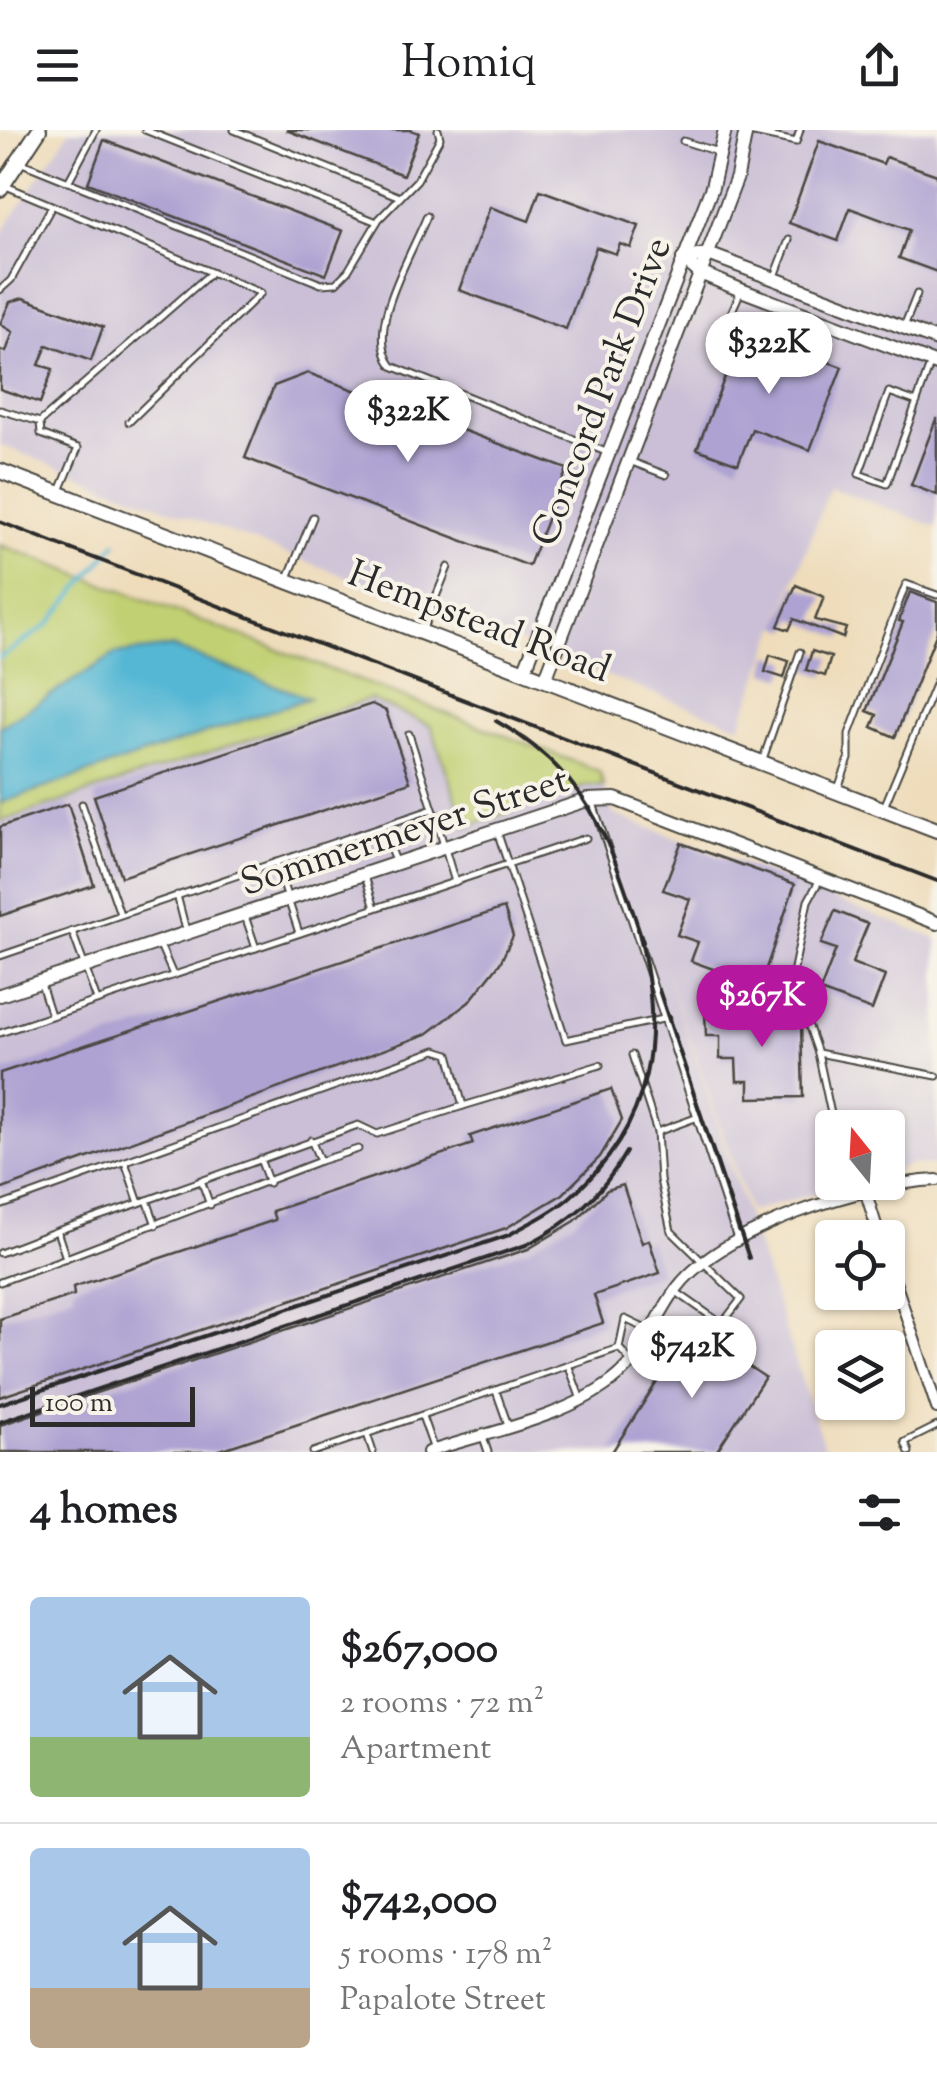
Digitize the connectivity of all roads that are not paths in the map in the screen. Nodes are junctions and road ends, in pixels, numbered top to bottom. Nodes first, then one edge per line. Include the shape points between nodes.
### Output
1 (39, 130) edge
2 (96, 130) edge
3 (145, 130) edge
4 (234, 130) edge
5 (438, 130) edge
6 (725, 130) edge
7 (800, 130) edge
8 (746, 131) edge
9 (683, 141) dead end
10 (721, 152) junction
11 (19, 162) junction
12 (68, 182) junction
13 (2, 187) edge
14 (400, 197) junction
15 (52, 206) junction
16 (427, 216) dead end
17 (377, 222) junction
18 (789, 240) dead end
19 (708, 254) junction
20 (682, 259) junction
21 (211, 272) junction
22 (700, 273) junction
23 (774, 279) junction
24 (0, 290) edge
25 (741, 290) junction
26 (917, 294) dead end
27 (728, 320) dead end
28 (904, 328) junction
29 (937, 340) edge
30 (884, 344) junction
31 (934, 363) edge
32 (917, 402) junction
33 (0, 410) edge
34 (40, 422) junction
35 (129, 422) dead end
36 (608, 453) junction
37 (631, 462) junction
38 (0, 471) edge
39 (666, 476) dead end
40 (59, 494) junction
41 (313, 516) dead end
42 (448, 567) dead end
43 (287, 581) junction
44 (937, 595) edge
45 (420, 634) junction
46 (800, 652) dead end
47 (524, 672) junction
48 (544, 680) junction
49 (937, 680) edge
50 (409, 734) dead end
51 (762, 764) junction
52 (836, 792) junction
53 (592, 800) junction
54 (82, 804) dead end
55 (433, 809) junction
56 (883, 810) junction
57 (381, 827) junction
58 (497, 829) junction
59 (937, 830) edge
60 (586, 838) dead end
61 (445, 847) junction
62 (276, 862) junction
63 (395, 863) junction
64 (508, 864) junction
65 (364, 874) junction
66 (821, 877) junction
67 (455, 882) junction
68 (176, 895) junction
69 (289, 899) junction
70 (375, 908) junction
71 (120, 914) junction
72 (244, 914) junction
73 (937, 922) edge
74 (72, 931) junction
75 (187, 932) junction
76 (299, 933) junction
77 (159, 942) junction
78 (256, 948) junction
79 (0, 956) edge
80 (85, 966) junction
81 (172, 975) junction
82 (40, 982) junction
83 (0, 995) edge
84 (97, 1000) junction
85 (51, 1015) junction
86 (666, 1018) junction
87 (0, 1033) edge
88 (818, 1052) junction
89 (632, 1054) dead end
90 (600, 1065) dead end
91 (937, 1076) edge
92 (463, 1106) junction
93 (830, 1110) edge
94 (698, 1117) junction
95 (657, 1132) junction
96 (312, 1140) junction
97 (358, 1148) dead end
98 (260, 1159) junction
99 (320, 1161) junction
100 (124, 1162) junction
101 (201, 1180) junction
102 (937, 1180) edge
103 (905, 1181) edge
104 (268, 1183) junction
105 (147, 1200) junction
106 (834, 1200) edge
107 (139, 1202) junction
108 (0, 1206) edge
109 (210, 1206) junction
110 (156, 1226) junction
111 (57, 1231) junction
112 (737, 1238) junction
113 (0, 1253) edge
114 (66, 1258) junction
115 (701, 1262) junction
116 (0, 1282) edge
117 (675, 1290) junction
118 (904, 1310) edge
119 (653, 1332) junction
120 (618, 1348) junction
121 (632, 1362) junction
122 (569, 1367) junction
123 (496, 1391) junction
124 (580, 1400) junction
125 (937, 1408) edge
126 (422, 1416) junction
127 (508, 1425) junction
128 (937, 1426) edge
129 (367, 1434) junction
130 (482, 1434) junction
131 (431, 1451) edge
132 (313, 1452) edge
133 (373, 1452) edge
134 (488, 1452) edge
135 (909, 1452) edge

1 - 11 main road
2 - 12 lane
3 - 17 lane
4 - 14 lane
5 - 14 lane via 417,180
6 - 10 street, Concord Park Drive
7 - 8 lane via 796,142
8 - 19 street, Concord Park Drive via 738,176
9 - 10 lane
10 - 20 street, Concord Park Drive
11 - 12 lane
11 - 13 main road
12 - 17 lane via 321,284 336,283 348,271
13 - 15 lane
14 - 17 lane
15 - 21 lane
15 - 24 lane
16 - 36 lane via 380,328 381,352 392,366
18 - 23 lane
19 - 20 street
19 - 22 street, Concord Park Drive
19 - 23 street
20 - 22 street
20 - 36 street, Concord Park Drive
21 - 34 lane
21 - 35 lane via 262,293
22 - 25 street
22 - 37 street, Concord Park Drive
23 - 28 street
25 - 27 lane
25 - 30 street
26 - 28 lane
28 - 29 street
28 - 30 street
30 - 31 street
31 - 32 lane
32 - 32 lane via 887,484 858,474 889,392
33 - 34 lane
34 - 40 lane via 41,434 78,448
36 - 37 street
36 - 47 street, Concord Park Drive
37 - 39 lane
37 - 48 street, Concord Park Drive
38 - 40 main road, Hempstead Road
40 - 43 main road, Hempstead Road
41 - 43 lane
42 - 45 lane
43 - 45 main road, Hempstead Road
44 - 52 lane via 906,584 849,734
45 - 47 main road, Hempstead Road
46 - 51 lane
47 - 48 main road, Hempstead Road
48 - 51 main road, Hempstead Road
49 - 56 lane
50 - 55 lane
51 - 52 main road, Hempstead Road
52 - 56 main road, Hempstead Road
53 - 58 street, Sommermeyer Street
53 - 66 street, Sommermeyer Street via 615,799
53 - 86 lane
54 - 71 lane
55 - 57 lane
55 - 61 lane
56 - 59 main road, Hempstead Road
57 - 62 lane
57 - 63 lane
58 - 61 street, Sommermeyer Street
58 - 64 lane
60 - 64 lane
61 - 63 street, Sommermeyer Street
61 - 67 lane
62 - 68 lane
62 - 69 lane
63 - 65 street, Sommermeyer Street
64 - 67 lane
64 - 86 lane via 566,1040
65 - 69 street, Sommermeyer Street
65 - 70 lane
66 - 73 street, Sommermeyer Street
66 - 88 lane via 808,902 792,978
67 - 70 lane
68 - 71 lane
68 - 75 lane
69 - 72 street, Sommermeyer Street
69 - 76 lane
70 - 76 lane
71 - 74 lane
72 - 75 street, Sommermeyer Street
72 - 78 lane
74 - 79 lane
74 - 80 lane
75 - 77 street, Sommermeyer Street
76 - 78 lane
77 - 80 street, Sommermeyer Street
77 - 81 lane
78 - 81 lane
80 - 82 street, Sommermeyer Street
80 - 84 lane
81 - 84 lane
82 - 83 street, Sommermeyer Street
82 - 85 lane
84 - 85 lane
85 - 87 lane
86 - 94 lane
88 - 91 lane
88 - 93 lane
89 - 95 lane
90 - 92 lane
92 - 96 lane via 377,1134 358,1125
92 - 100 lane via 448,1054 436,1050
94 - 95 lane
94 - 112 lane
95 - 115 lane via 671,1231
96 - 98 lane
96 - 99 lane
97 - 99 lane
98 - 101 lane
98 - 104 lane
99 - 104 lane
100 - 107 lane
100 - 108 lane
101 - 105 lane
101 - 109 lane
102 - 103 street
104 - 109 lane
105 - 107 lane
105 - 110 lane
106 - 112 street
107 - 111 lane
109 - 110 lane
110 - 114 lane
111 - 113 lane
111 - 114 lane
112 - 115 street
114 - 116 lane
115 - 117 street
115 - 117 lane via 741,1299 722,1324
117 - 119 street
118 - 125 street
119 - 120 lane via 625,1319
119 - 121 street
120 - 121 lane
120 - 122 lane
121 - 124 street
122 - 123 lane
122 - 124 lane
123 - 126 lane
123 - 127 lane
124 - 127 street
126 - 129 lane
126 - 131 lane
127 - 130 street
128 - 135 lane via 909,1438
129 - 132 lane
129 - 133 lane
130 - 131 street
130 - 134 lane

